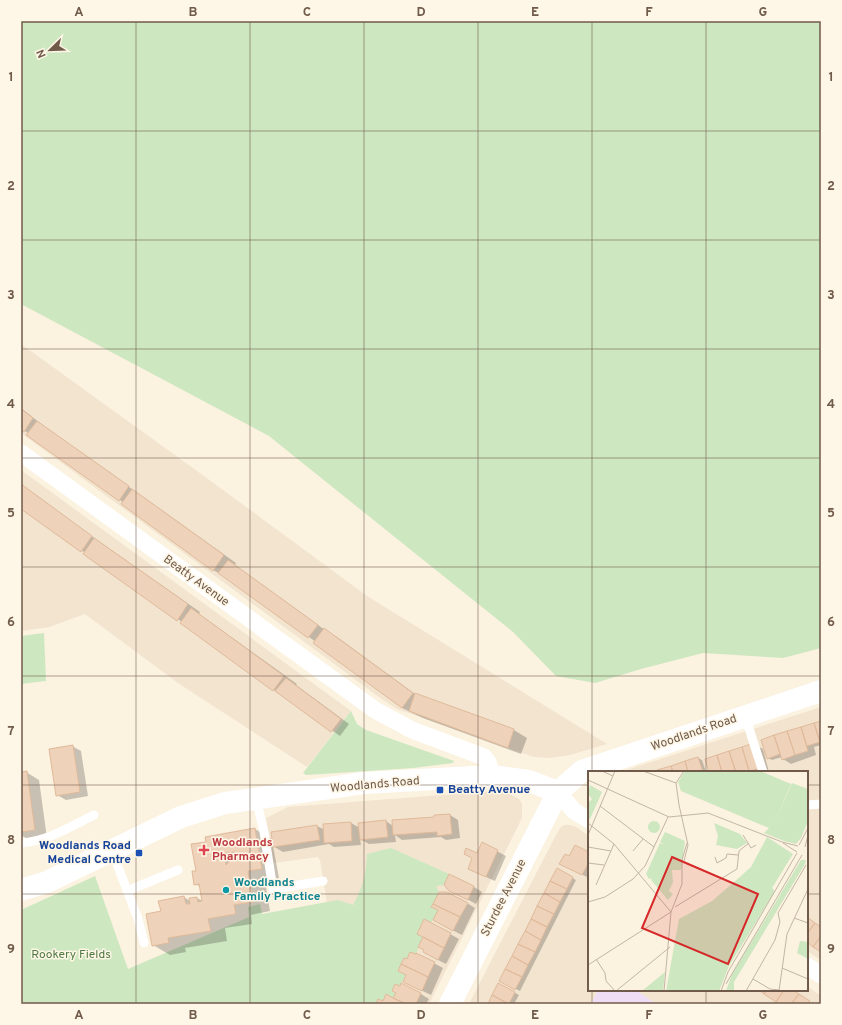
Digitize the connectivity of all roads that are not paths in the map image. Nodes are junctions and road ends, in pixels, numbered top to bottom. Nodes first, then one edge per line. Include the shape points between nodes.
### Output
1 (21, 453) edge
2 (821, 691) edge
3 (745, 716) junction
4 (763, 771) edge
5 (492, 776) junction
6 (558, 792) junction
7 (256, 799) junction
8 (821, 804) edge
9 (808, 805) edge
10 (94, 815) dead end
11 (588, 819) edge
12 (21, 844) edge
13 (112, 851) junction
14 (178, 870) dead end
15 (323, 882) dead end
16 (21, 890) edge
17 (127, 891) junction
18 (144, 943) dead end
19 (808, 967) edge
20 (821, 976) edge
21 (450, 1004) edge

1 - 5 street, Beatty Avenue via 375,710 412,730 481,756 488,762
2 - 3 street, Woodlands Road
3 - 4 lane
3 - 6 street, Woodlands Road via 582,771
5 - 6 street, Woodlands Road via 529,781
5 - 7 street, Woodlands Road via 364,783
6 - 11 street via 574,811
6 - 21 street, Sturdee Avenue
7 - 13 street, Woodlands Road via 225,803 181,817
7 - 15 lane via 273,889
8 - 9 lane
10 - 12 lane via 51,838
13 - 16 street, Woodlands Road via 48,882
13 - 17 lane
14 - 17 lane
17 - 18 lane
19 - 20 street

